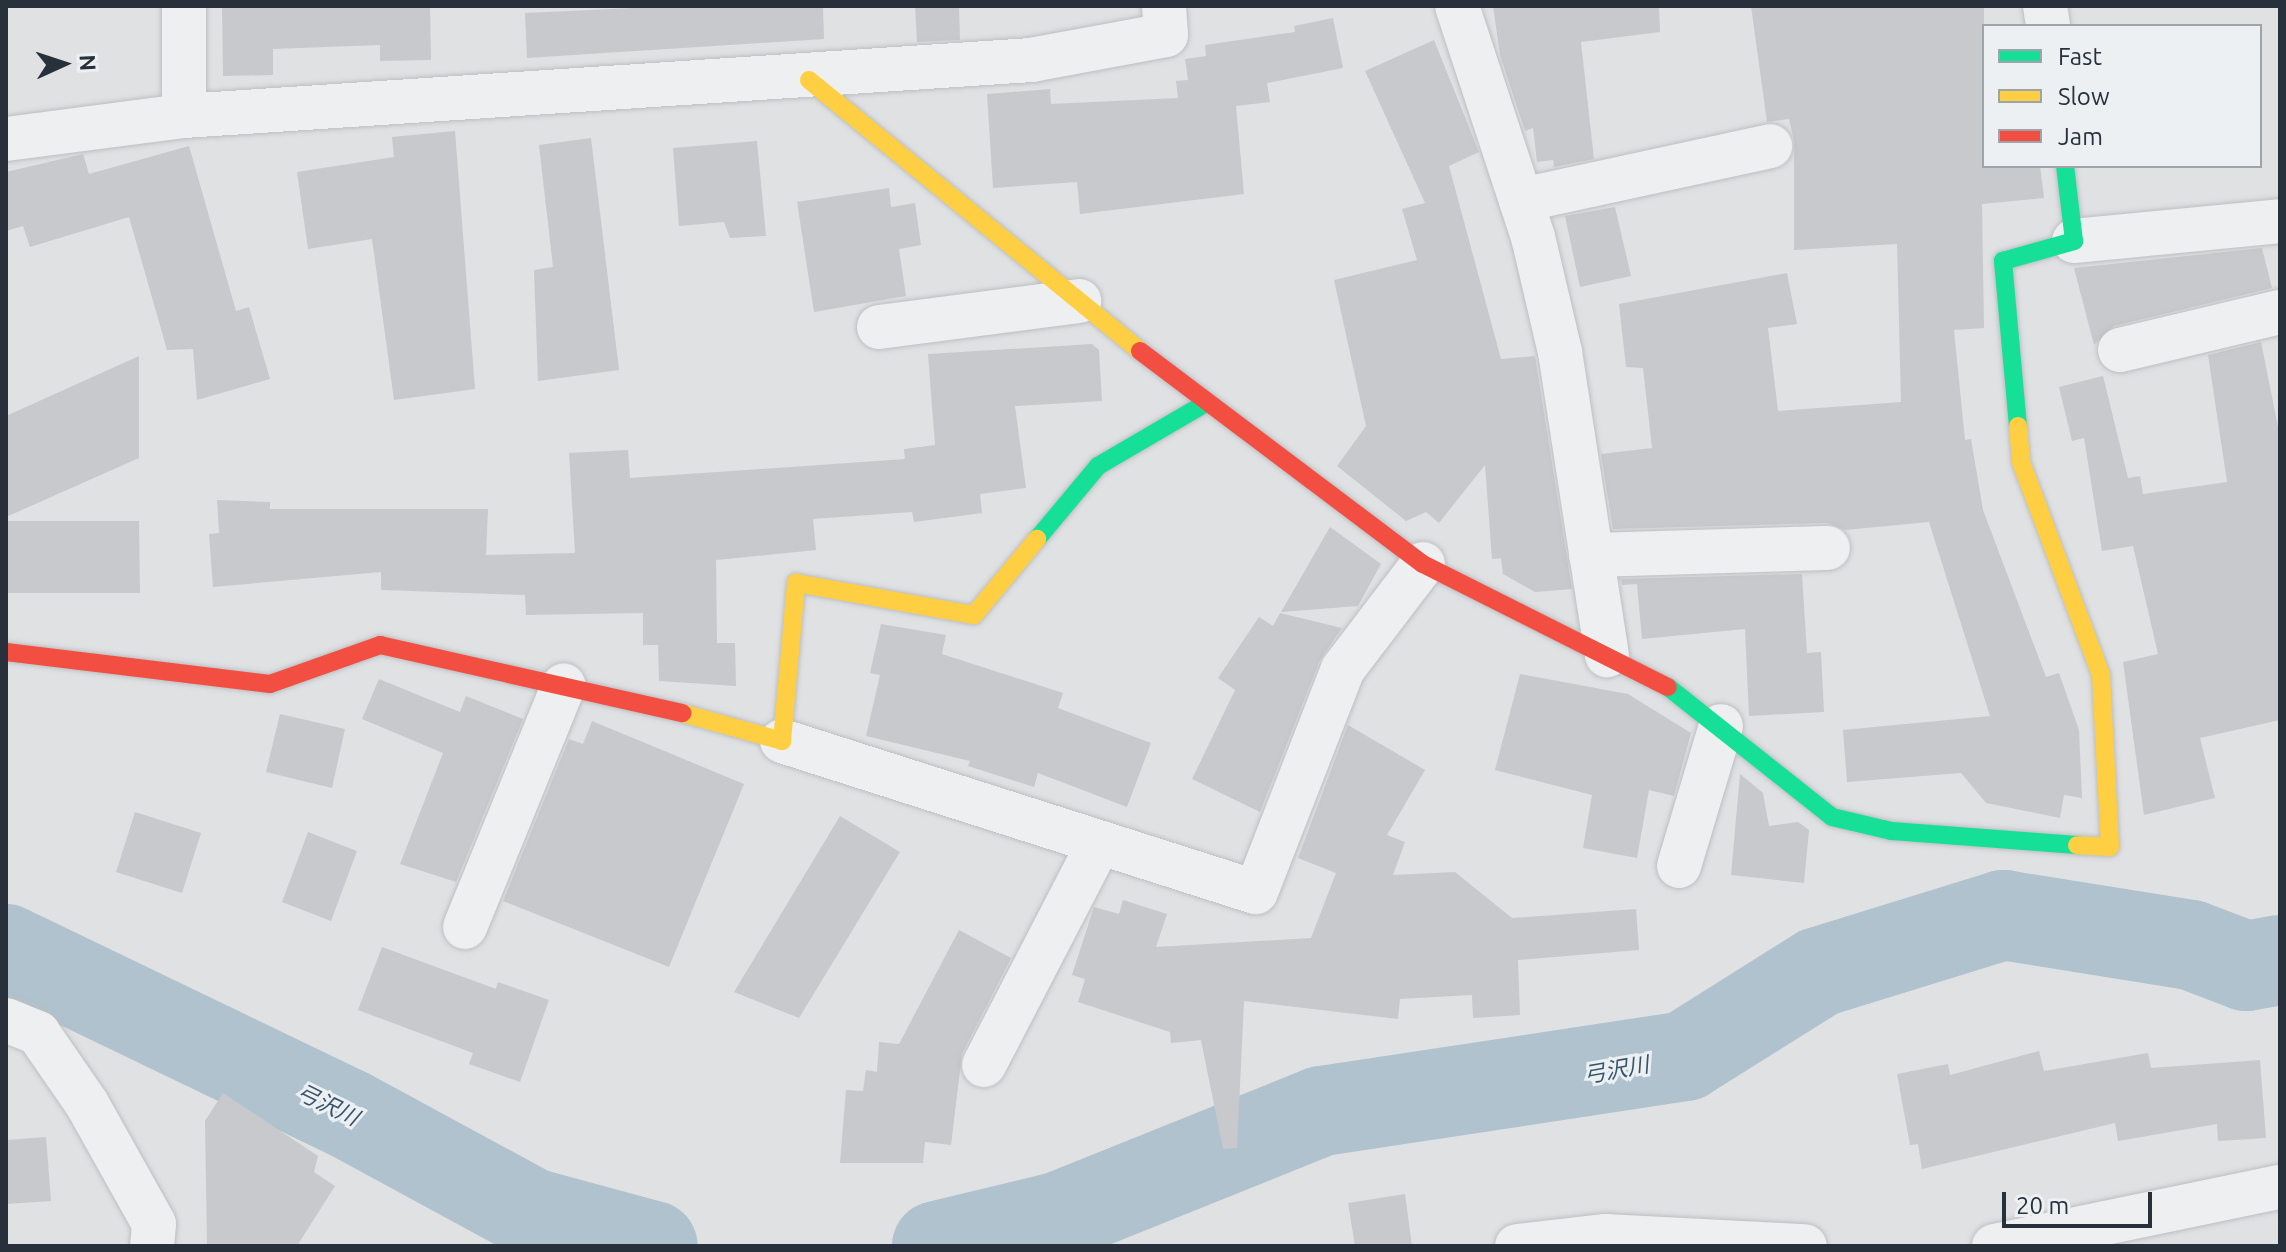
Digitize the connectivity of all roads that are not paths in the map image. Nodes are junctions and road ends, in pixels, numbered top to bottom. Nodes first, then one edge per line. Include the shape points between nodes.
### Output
1 (184, 6) edge
2 (1164, 6) edge
3 (1457, 6) edge
4 (809, 80) junction
5 (184, 116) junction
6 (6, 139) edge
7 (1770, 146) dead end
8 (2065, 168) edge
9 (1521, 200) junction
10 (2280, 221) edge
11 (2074, 241) junction
12 (1079, 301) junction
13 (2280, 312) edge
14 (879, 327) dead end
15 (2120, 350) dead end
16 (1204, 404) junction
17 (1828, 548) dead end
18 (1591, 555) junction
19 (1423, 564) junction
20 (6, 652) edge
21 (1607, 655) junction
22 (564, 685) junction
23 (1721, 726) junction
24 (782, 741) junction
25 (1099, 843) junction
26 (1679, 866) dead end
27 (465, 927) dead end
28 (6, 1020) edge
29 (984, 1065) dead end
30 (2280, 1187) edge
31 (1606, 1241) edge
32 (152, 1246) edge
33 (1517, 1246) edge
34 (1805, 1246) edge
35 (1994, 1246) edge

1 - 5 street
2 - 4 street via 1166,35 1031,60
3 - 9 street
4 - 5 street
4 - 12 street
5 - 6 street
7 - 9 street
8 - 11 street
9 - 18 street via 1560,352
10 - 11 street
11 - 23 street via 2003,261 2021,462 2101,675 2110,847 1891,831 1832,817
12 - 14 street
12 - 16 street
13 - 15 street
16 - 19 street
16 - 24 street via 1098,466 974,615 796,583
17 - 18 street
18 - 21 street
19 - 21 street
19 - 25 street via 1343,669 1256,892
20 - 22 street via 270,684 380,645
21 - 23 street via 1681,693
22 - 24 street
22 - 27 street
23 - 26 street
24 - 25 street
25 - 29 street
28 - 32 street via 38,1033 87,1104 154,1224
30 - 35 street
31 - 33 street
31 - 34 street

